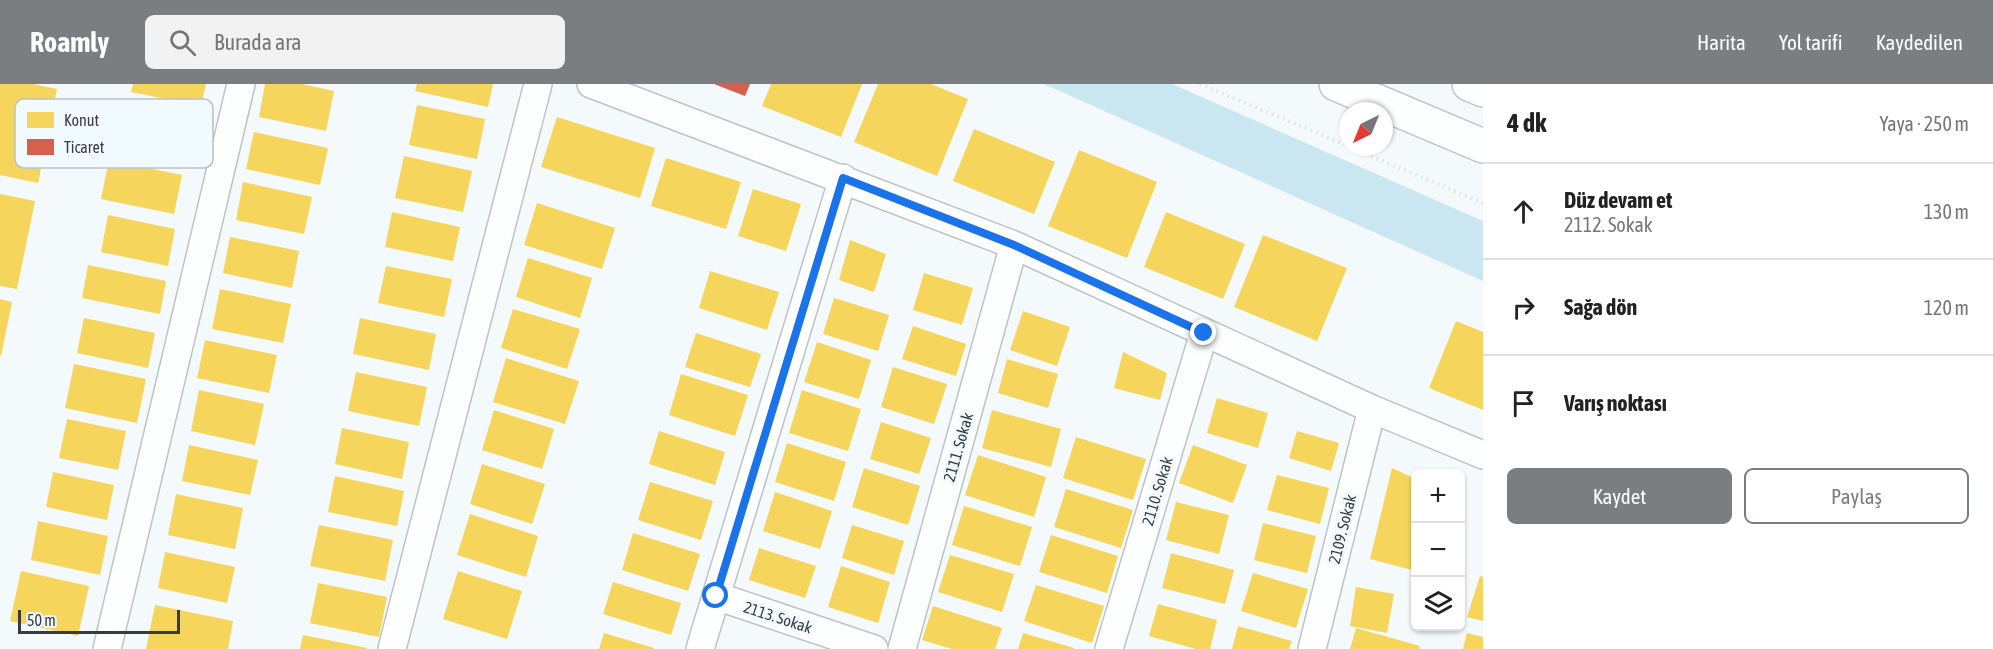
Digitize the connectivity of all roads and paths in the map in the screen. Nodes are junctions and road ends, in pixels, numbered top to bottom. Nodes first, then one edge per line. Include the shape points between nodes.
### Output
1 (241, 84) edge
2 (538, 84) edge
3 (591, 84) edge
4 (1200, 84) edge
5 (1336, 84) edge
6 (1469, 84) edge
7 (1483, 90) edge
8 (1339, 143) edge
9 (1483, 146) edge
10 (1371, 156) edge
11 (843, 178) junction
12 (1483, 203) edge
13 (1014, 245) junction
14 (1204, 333) junction
15 (1372, 409) junction
16 (1483, 455) edge
17 (716, 596) junction
18 (107, 649) edge
19 (392, 649) edge
20 (700, 649) edge
21 (874, 649) edge
22 (902, 649) edge
23 (1109, 649) edge
24 (1312, 649) edge

1 - 18 street
2 - 19 street
3 - 11 street
4 - 8 path
5 - 9 highway
6 - 7 highway
10 - 12 path
11 - 13 street
11 - 17 street
13 - 14 street
13 - 22 street, 2111. Sokak
14 - 15 street
14 - 23 street, 2110. Sokak
15 - 16 street
15 - 24 street, 2109. Sokak
17 - 20 street
17 - 21 street, 2113. Sokak

